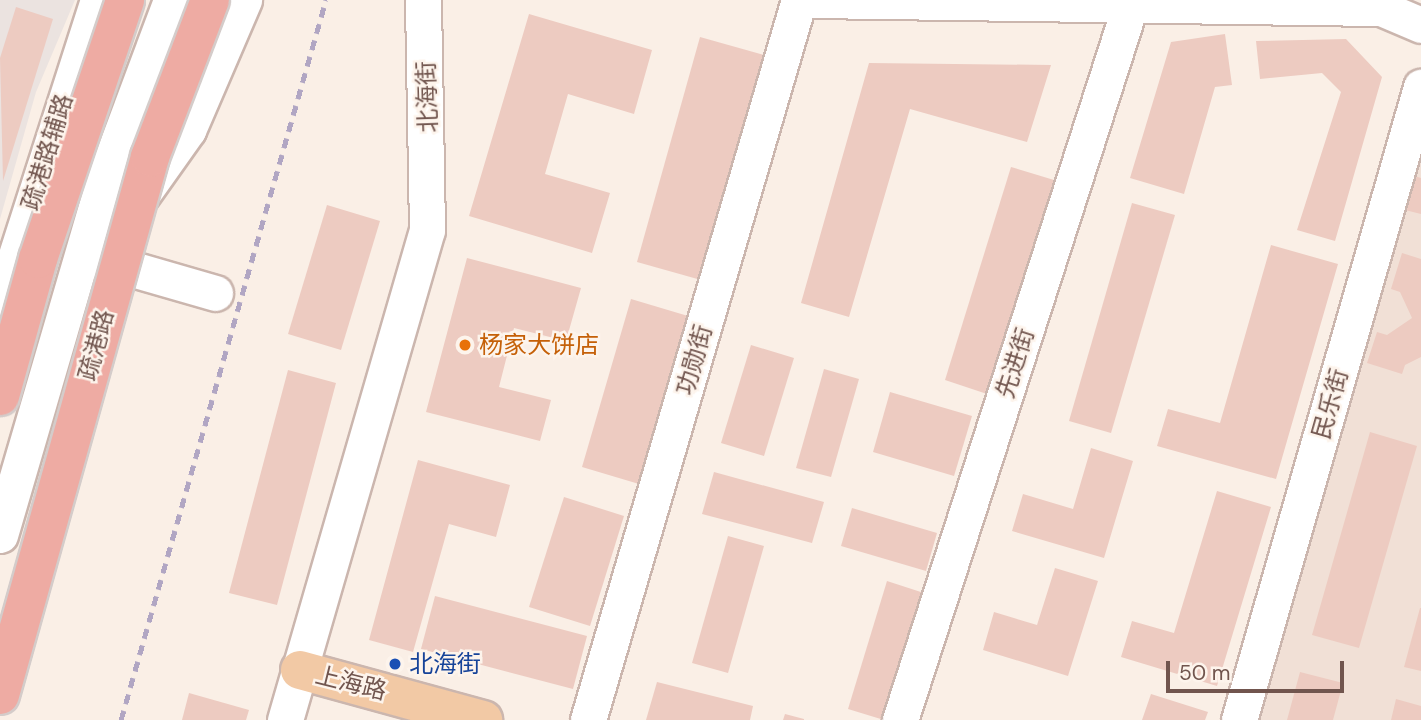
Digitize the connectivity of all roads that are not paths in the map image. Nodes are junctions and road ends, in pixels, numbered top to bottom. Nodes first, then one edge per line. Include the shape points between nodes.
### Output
1 (98, 0) edge
2 (120, 0) edge
3 (125, 0) edge
4 (135, 0) edge
5 (171, 0) edge
6 (210, 0) edge
7 (244, 0) edge
8 (423, 0) edge
9 (799, 0) edge
10 (812, 0) edge
11 (1332, 4) edge
12 (1130, 6) junction
13 (1421, 25) edge
14 (71, 76) junction
15 (1421, 87) edge
16 (10, 233) edge
17 (82, 254) junction
18 (215, 293) dead end
19 (0, 305) edge
20 (0, 396) edge
21 (0, 534) edge
22 (300, 670) junction
23 (0, 695) edge
24 (285, 720) edge
25 (483, 720) edge
26 (588, 720) edge
27 (900, 720) edge
28 (1239, 720) edge

1 - 14 street, 疏港路辅路
2 - 14 street
3 - 20 highway, bridge
4 - 17 street, 疏港路辅路 via 78,185
5 - 17 street, 疏港路辅路
6 - 23 highway, 疏港路, bridge via 150,157
7 - 17 street via 188,130 154,183
8 - 22 street, 北海街 via 427,230
9 - 26 street, 功勋街
10 - 12 street
11 - 12 street
11 - 13 street via 1381,8
12 - 27 street, 先进街
14 - 16 street, 疏港路辅路
15 - 28 street, 民乐街
16 - 17 street
16 - 19 street, 疏港路辅路
17 - 18 street
17 - 21 street, 疏港路辅路
22 - 24 street, 北海街
22 - 25 main road, 上海路

